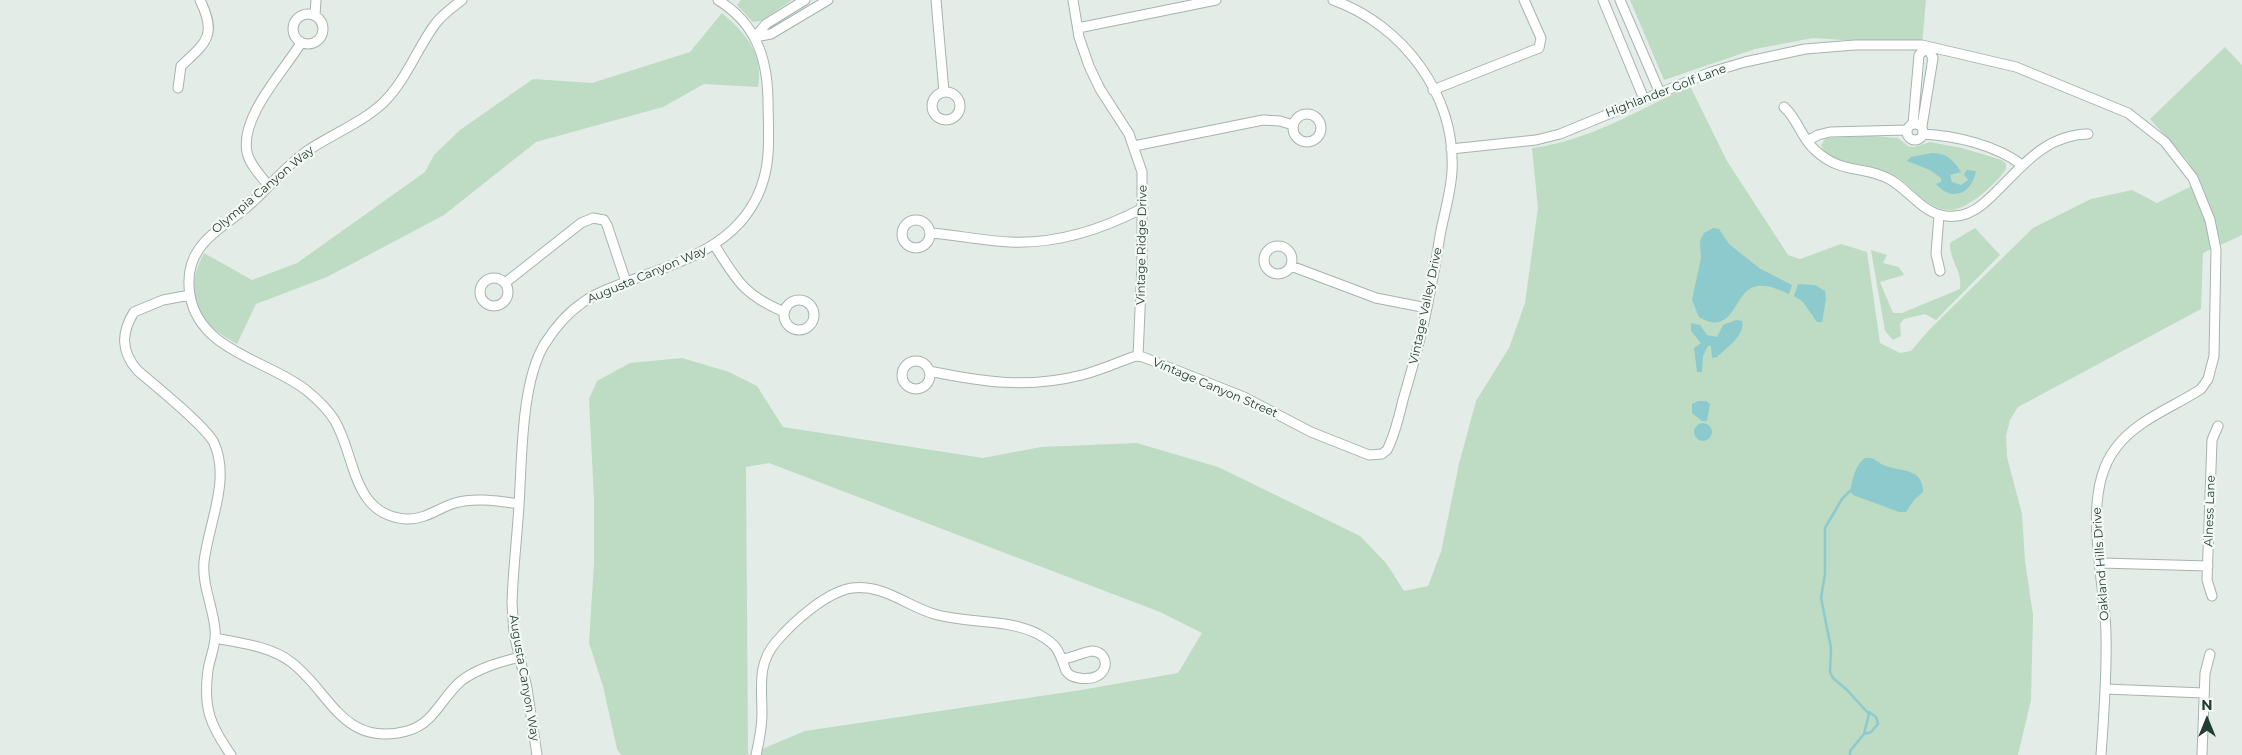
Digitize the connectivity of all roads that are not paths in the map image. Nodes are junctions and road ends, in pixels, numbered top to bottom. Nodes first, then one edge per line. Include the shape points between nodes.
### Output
1 (200, 0) edge
2 (316, 0) edge
3 (462, 0) edge
4 (718, 0) edge
5 (805, 0) edge
6 (828, 0) edge
7 (936, 0) edge
8 (1073, 0) edge
9 (1216, 0) edge
10 (1333, 0) edge
11 (1524, 0) edge
12 (1603, 0) edge
13 (1620, 0) edge
14 (315, 16) junction
15 (1078, 28) junction
16 (756, 36) junction
17 (302, 43) junction
18 (1927, 46) junction
19 (178, 88) dead end
20 (1433, 90) junction
21 (944, 92) dead end
22 (1660, 93) junction
23 (1914, 95) junction
24 (1926, 96) junction
25 (1644, 99) junction
26 (1784, 107) dead end
27 (1294, 125) dead end
28 (1916, 129) junction
29 (2088, 134) dead end
30 (1807, 141) junction
31 (1134, 146) junction
32 (1451, 149) junction
33 (2022, 165) junction
34 (268, 185) junction
35 (2198, 188) joint
36 (1143, 208) junction
37 (1939, 215) junction
38 (930, 233) dead end
39 (715, 246) junction
40 (1291, 266) dead end
41 (1940, 271) dead end
42 (626, 282) junction
43 (505, 283) dead end
44 (190, 295) junction
45 (1427, 308) junction
46 (784, 312) dead end
47 (1138, 356) junction
48 (929, 371) dead end
49 (2218, 426) dead end
50 (1379, 454) joint
51 (519, 504) junction
52 (2101, 563) junction
53 (2208, 566) junction
54 (2212, 596) dead end
55 (215, 638) junction
56 (2210, 654) dead end
57 (520, 657) junction
58 (1063, 659) junction
59 (2105, 688) junction
60 (2204, 693) junction
61 (231, 755) edge
62 (537, 755) edge
63 (756, 755) edge
64 (2101, 755) edge
65 (2202, 755) edge

1 - 19 street via 208,16 209,31 204,45 181,66
2 - 14 street
3 - 34 street, Olympia Canyon Way via 436,24 406,74 385,101 306,152
4 - 16 street via 738,15
5 - 16 street via 766,24
6 - 16 street via 771,34
7 - 21 street
8 - 15 street, Vintage Ridge Drive
9 - 15 street
10 - 20 street, Vintage Valley Drive via 1369,17 1394,35 1419,64
11 - 20 street via 1541,42 1539,48
12 - 25 street
13 - 22 street
14 - 17 street via 322,22 322,36 316,43
14 - 17 street via 306,14 295,22 293,32
15 - 31 street, Vintage Ridge Drive via 1084,54 1097,83
16 - 39 street, Augusta Canyon Way via 768,79 765,177 746,216
17 - 34 street via 266,94 247,128 247,154
18 - 22 street, Highlander Golf Lane via 1855,45 1789,52 1719,69
18 - 23 street via 1919,55
18 - 24 street via 1933,58
18 - 35 street, Highlander Golf Lane via 2016,67 2128,113 2153,130 2176,152
20 - 32 street, Vintage Valley Drive via 1446,123
22 - 25 street, Highlander Golf Lane
23 - 24 street
23 - 28 street
24 - 28 street
25 - 32 street, Highlander Golf Lane via 1560,134 1529,141
26 - 30 street via 1795,118
27 - 31 street via 1263,120
28 - 30 street via 1830,132
28 - 33 street via 1977,144 2005,154
29 - 33 street via 2057,141
30 - 37 street via 1814,150 1839,166 1891,180
31 - 36 street, Vintage Ridge Drive via 1142,172
32 - 45 street, Vintage Valley Drive via 1452,170
33 - 37 street via 1972,211 1954,217
34 - 44 street, Olympia Canyon Way via 204,241 193,262
35 - 52 street, Oakland Hills Drive via 2210,220 2216,250 2212,369 2201,388 2132,430 2107,461 2100,478 2096,504
36 - 38 street via 1088,232 1042,240 1013,242
36 - 47 street, Vintage Ridge Drive
37 - 41 street via 1936,254
39 - 42 street, Augusta Canyon Way via 698,256
39 - 46 street via 745,290 762,303
40 - 45 street via 1376,298
42 - 43 street via 607,225 604,220 593,218 581,223
42 - 51 street, Augusta Canyon Way via 581,303 556,329 541,351 530,381
44 - 51 street, Olympia Canyon Way via 202,323 221,342 300,386 325,407 336,423 365,496 378,510 386,515 418,519 465,501
44 - 55 street via 147,304 134,312 124,333 124,347 138,370 200,426 214,441 218,452 220,480 204,564
45 - 50 street, Vintage Valley Drive via 1390,444
47 - 48 street, Vintage Canyon Street via 1051,382 986,383
47 - 50 street, Vintage Canyon Street via 1244,397 1311,432 1369,454
49 - 53 street, Alness Lane via 2212,440
51 - 57 street, Augusta Canyon Way via 512,603 514,634
52 - 53 street
52 - 59 street, Oakland Hills Drive via 2106,634
53 - 54 street, Alness Lane via 2207,580
55 - 57 street via 248,644 283,657 303,674 337,714 348,723 375,733 404,732 421,726 462,681 487,667
55 - 61 street via 208,669 208,704 214,732
56 - 60 street via 2204,673
57 - 62 street, Augusta Canyon Way
58 - 58 street via 1066,671 1073,677 1093,679 1103,673 1105,667 1104,659 1095,651
58 - 63 street via 1046,639 1030,630 1009,624 952,619 925,611 879,590 852,588 841,591 818,604 776,642 769,653 761,674 762,722
59 - 60 street
59 - 64 street, Oakland Hills Drive
60 - 65 street

